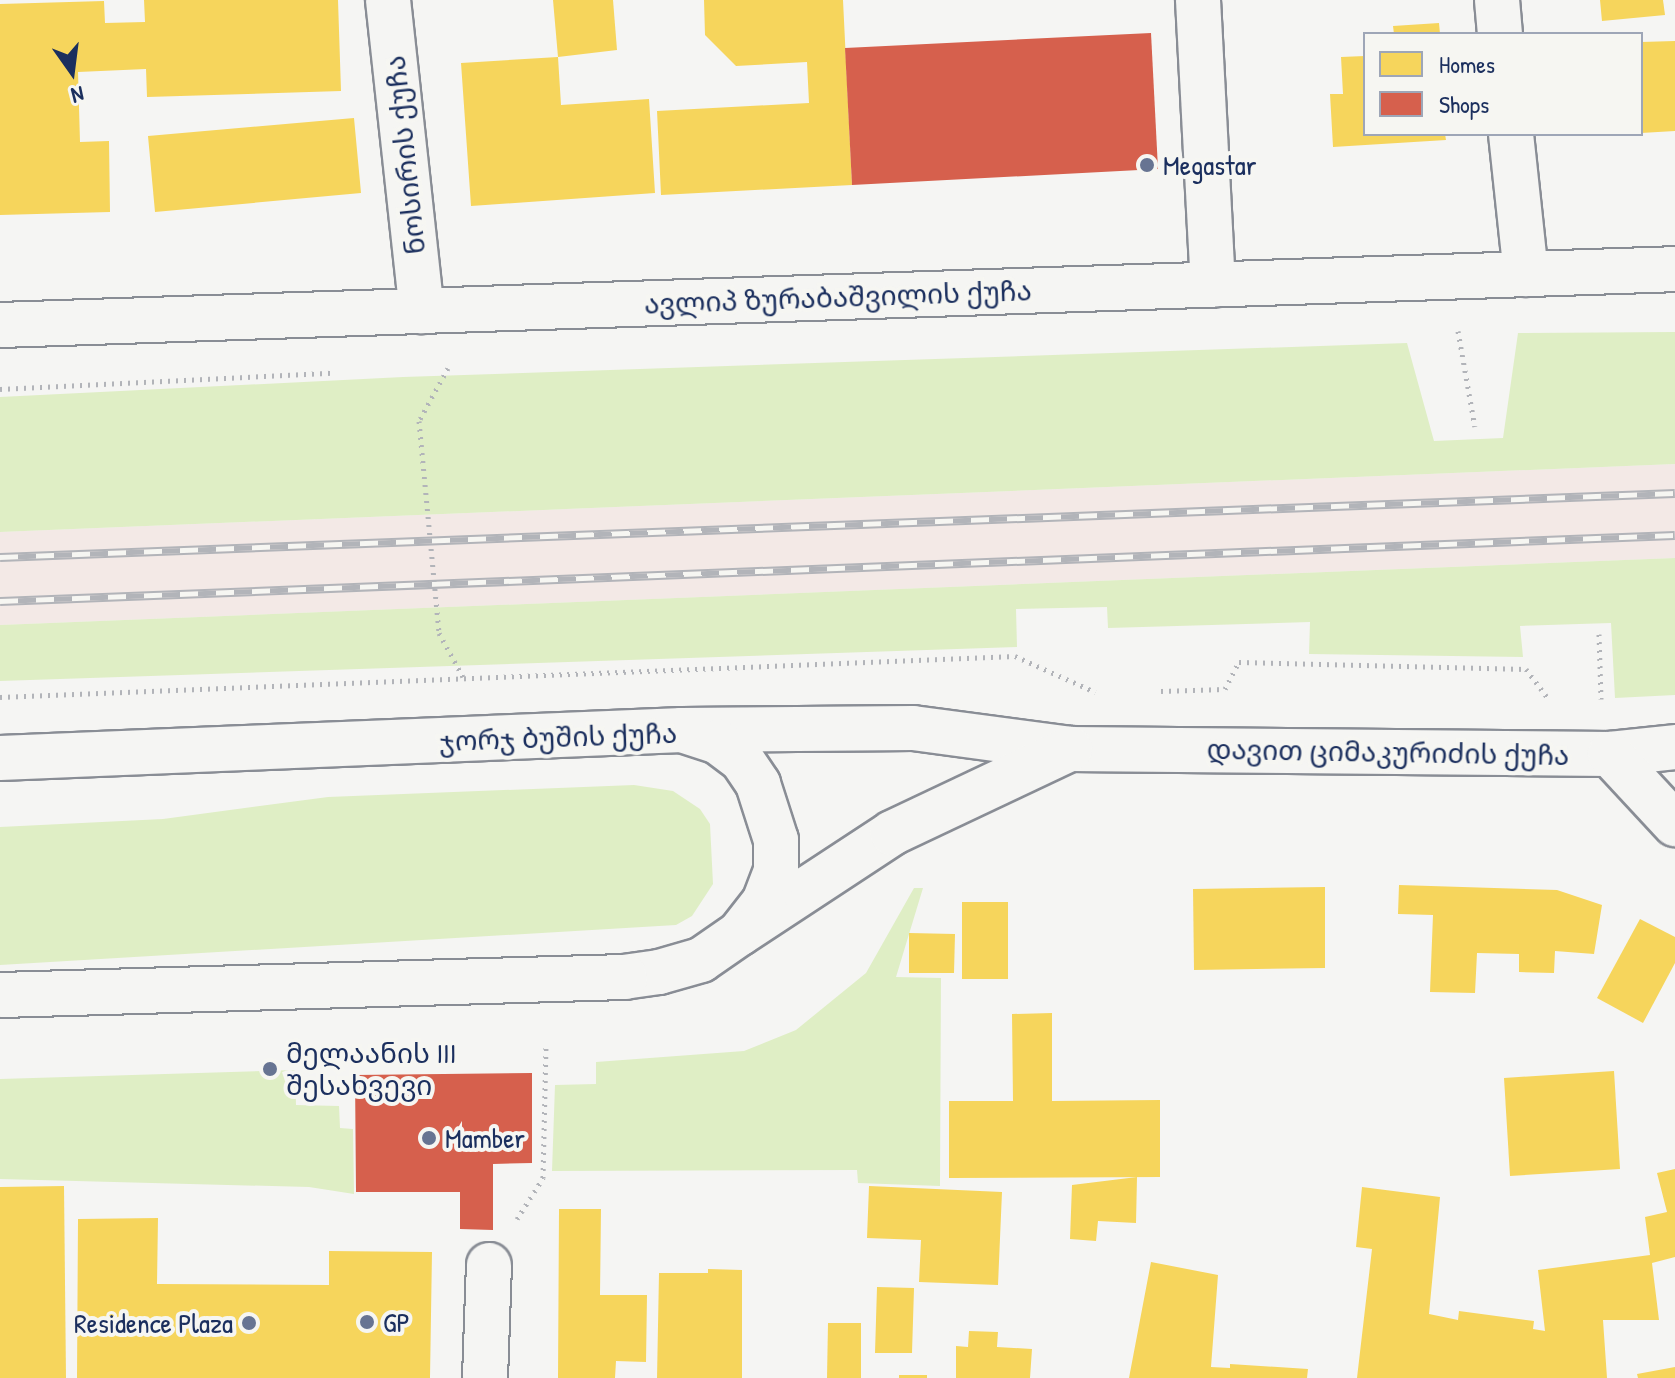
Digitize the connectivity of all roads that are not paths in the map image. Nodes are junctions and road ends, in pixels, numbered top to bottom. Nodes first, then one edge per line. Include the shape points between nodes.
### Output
1 (388, 0) edge
2 (1198, 0) edge
3 (1497, 0) edge
4 (1500, 32) edge
5 (1511, 136) edge
6 (1675, 269) edge
7 (1526, 274) junction
8 (1213, 285) junction
9 (422, 311) junction
10 (0, 325) edge
11 (682, 730) junction
12 (1675, 747) edge
13 (1070, 749) junction
14 (1610, 754) junction
15 (0, 758) edge
16 (1675, 824) edge
17 (740, 933) junction
18 (0, 995) edge
19 (489, 1265) dead end
20 (485, 1378) edge

1 - 9 street, ნოსირის ქუჩა
2 - 8 street
3 - 4 street
5 - 7 street
6 - 7 street, ავლიპ ზურაბაშვილის ქუჩა
7 - 8 street, ავლიპ ზურაბაშვილის ქუჩა
8 - 9 street, ავლიპ ზურაბაშვილის ქუჩა
9 - 10 street, ავლიპ ზურაბაშვილის ქუჩა
11 - 13 street, დავით ციმაკურიძის ქუჩა via 913,728
11 - 15 street, ჯორჯ ბუშის ქუჩა
11 - 17 street, ჯორჯ ბუშის ქუჩა via 718,742 742,760 771,817 776,871 764,902
12 - 14 street
13 - 14 street, დავით ციმაკურიძის ქუჩა
13 - 17 street, დავით ციმაკურიძის ქუჩა via 892,833
14 - 16 street, დავით ციმაკურიძის ქუჩა
17 - 18 street, ჯორჯ ბუშის ქუჩა via 701,960 625,977
19 - 20 street

